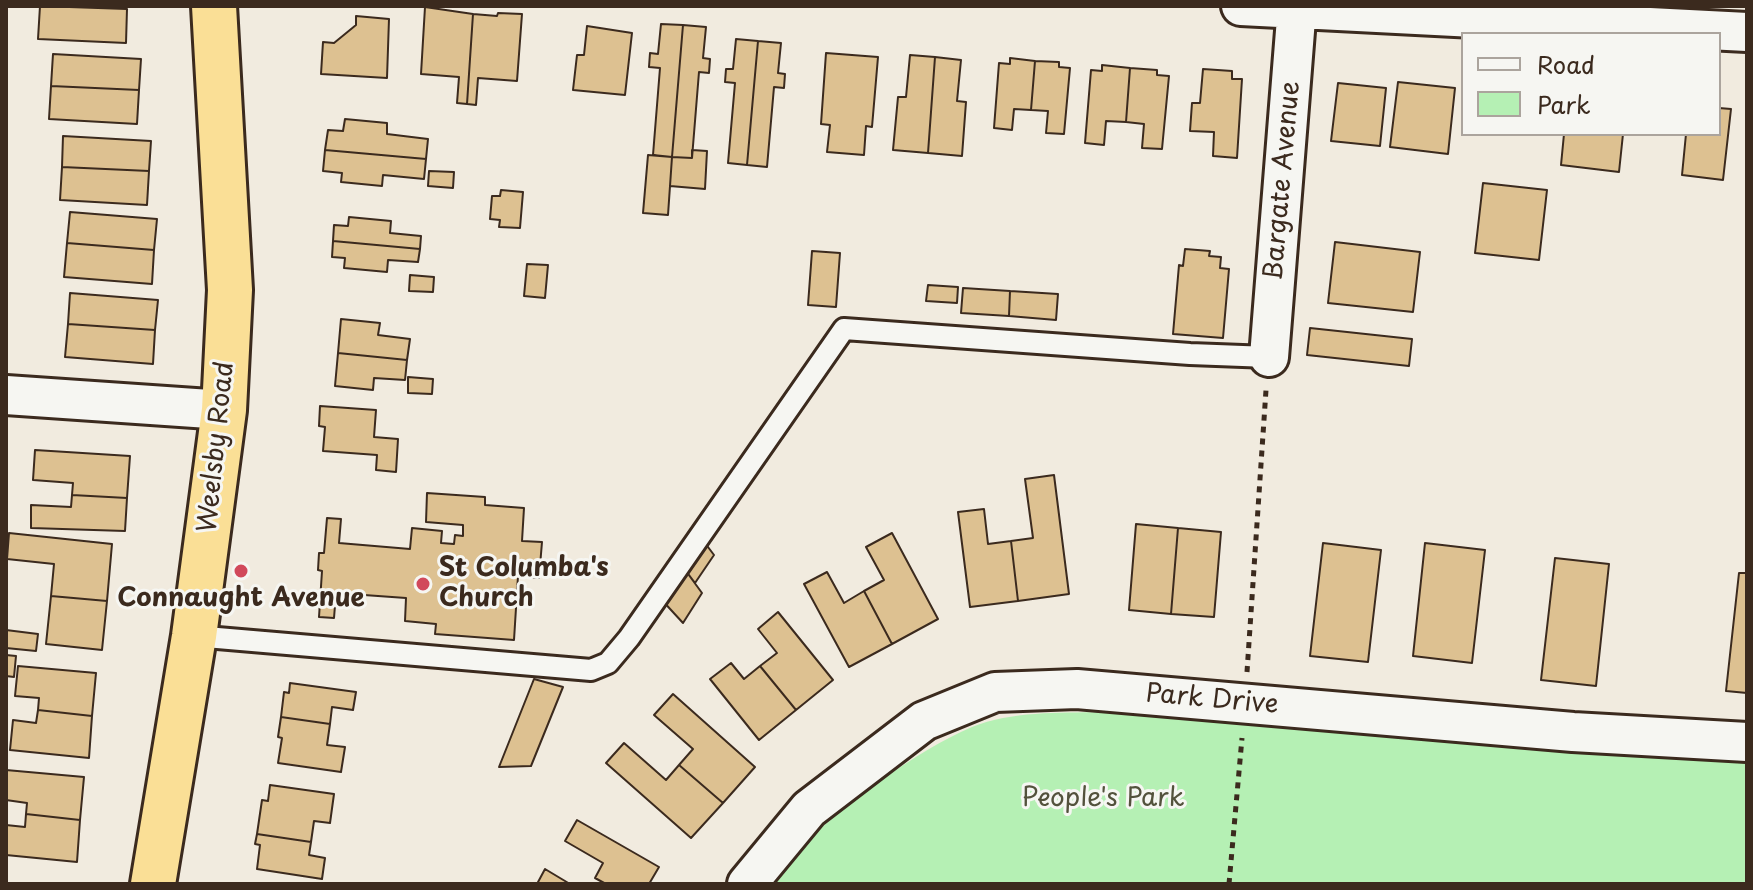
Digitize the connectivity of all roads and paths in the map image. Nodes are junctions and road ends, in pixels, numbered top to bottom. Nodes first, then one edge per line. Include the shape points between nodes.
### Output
1 (214, 6) edge
2 (1241, 6) edge
3 (1297, 8) edge
4 (1747, 32) edge
5 (1269, 357) junction
6 (6, 395) edge
7 (224, 410) junction
8 (194, 636) junction
9 (1245, 703) junction
10 (1747, 742) edge
11 (153, 884) edge
12 (747, 884) edge
13 (1229, 884) edge

1 - 7 highway, Weelsby Road via 230,290
2 - 3 street
3 - 4 street
3 - 5 street, Bargate Avenue
5 - 8 lane via 844,329 608,663 591,670
5 - 9 path
6 - 7 street
7 - 8 highway, Weelsby Road
8 - 11 highway, Weelsby Road
9 - 10 street, Park Drive
9 - 12 street, Park Drive via 1077,689 995,692 924,721 809,809
9 - 13 path

